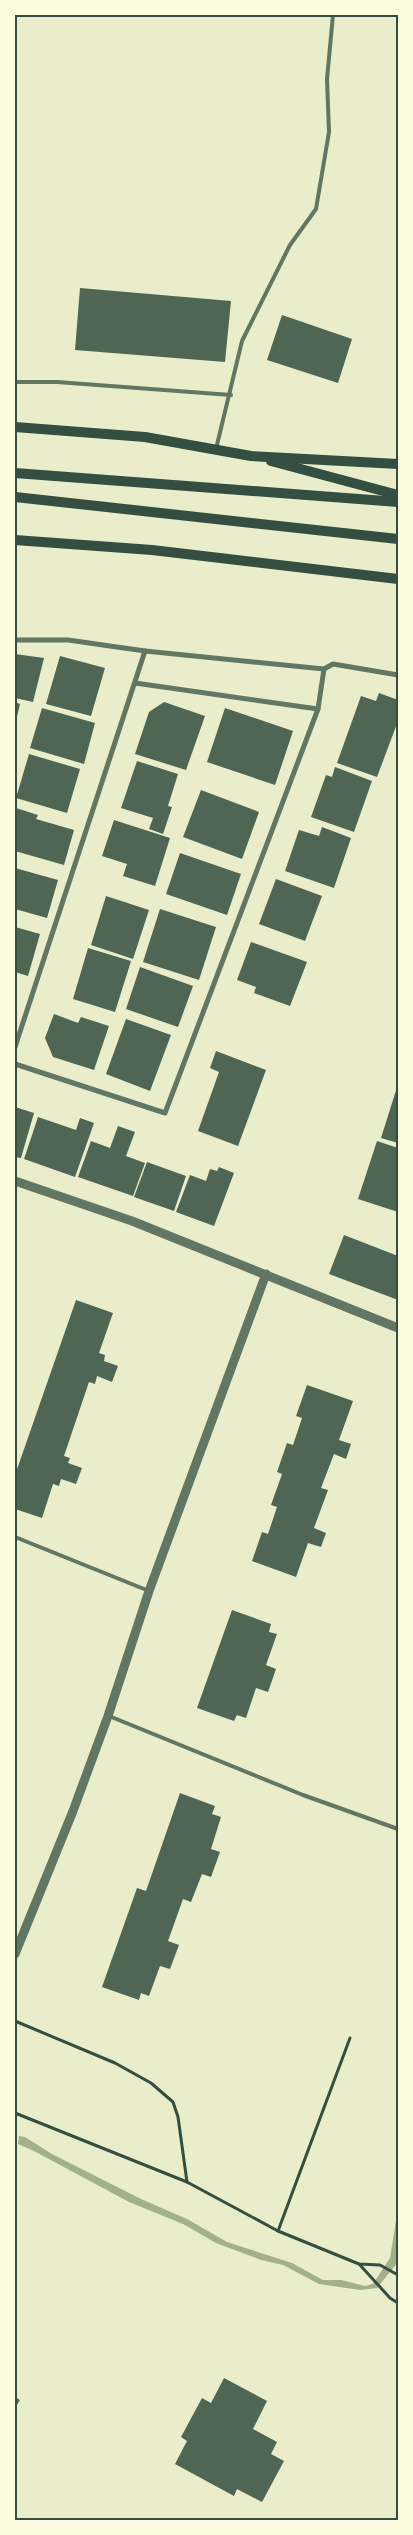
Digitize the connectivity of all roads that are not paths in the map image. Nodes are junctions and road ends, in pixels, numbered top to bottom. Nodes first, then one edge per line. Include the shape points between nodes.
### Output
1 (333, 15) edge
2 (15, 382) edge
3 (231, 395) junction
4 (15, 426) edge
5 (216, 449) junction
6 (251, 456) junction
7 (398, 464) edge
8 (15, 473) edge
9 (398, 495) edge
10 (15, 497) edge
11 (398, 502) edge
12 (398, 539) edge
13 (15, 540) edge
14 (398, 579) edge
15 (15, 640) edge
16 (146, 651) junction
17 (324, 669) junction
18 (398, 675) edge
19 (135, 683) junction
20 (318, 709) junction
21 (15, 1047) edge
22 (15, 1064) edge
23 (15, 1181) edge
24 (266, 1274) junction
25 (398, 1328) edge
26 (15, 1537) edge
27 (149, 1591) junction
28 (108, 1716) junction
29 (398, 1829) edge
30 (15, 1954) edge

1 - 3 lane via 327,79 329,132 316,209 290,244 242,341
2 - 3 lane
3 - 5 lane
4 - 5 main road via 145,437
5 - 6 main road
6 - 7 main road
6 - 9 main road
8 - 11 main road
10 - 12 main road
13 - 14 main road via 152,550
15 - 16 street via 68,640
16 - 17 street
16 - 19 street
17 - 18 street via 333,664
17 - 20 street
19 - 20 street
19 - 21 street
20 - 22 street via 166,1113
23 - 24 street via 132,1221
24 - 25 street
24 - 27 street
26 - 27 lane
27 - 28 street
28 - 29 lane via 303,1795
28 - 30 street

